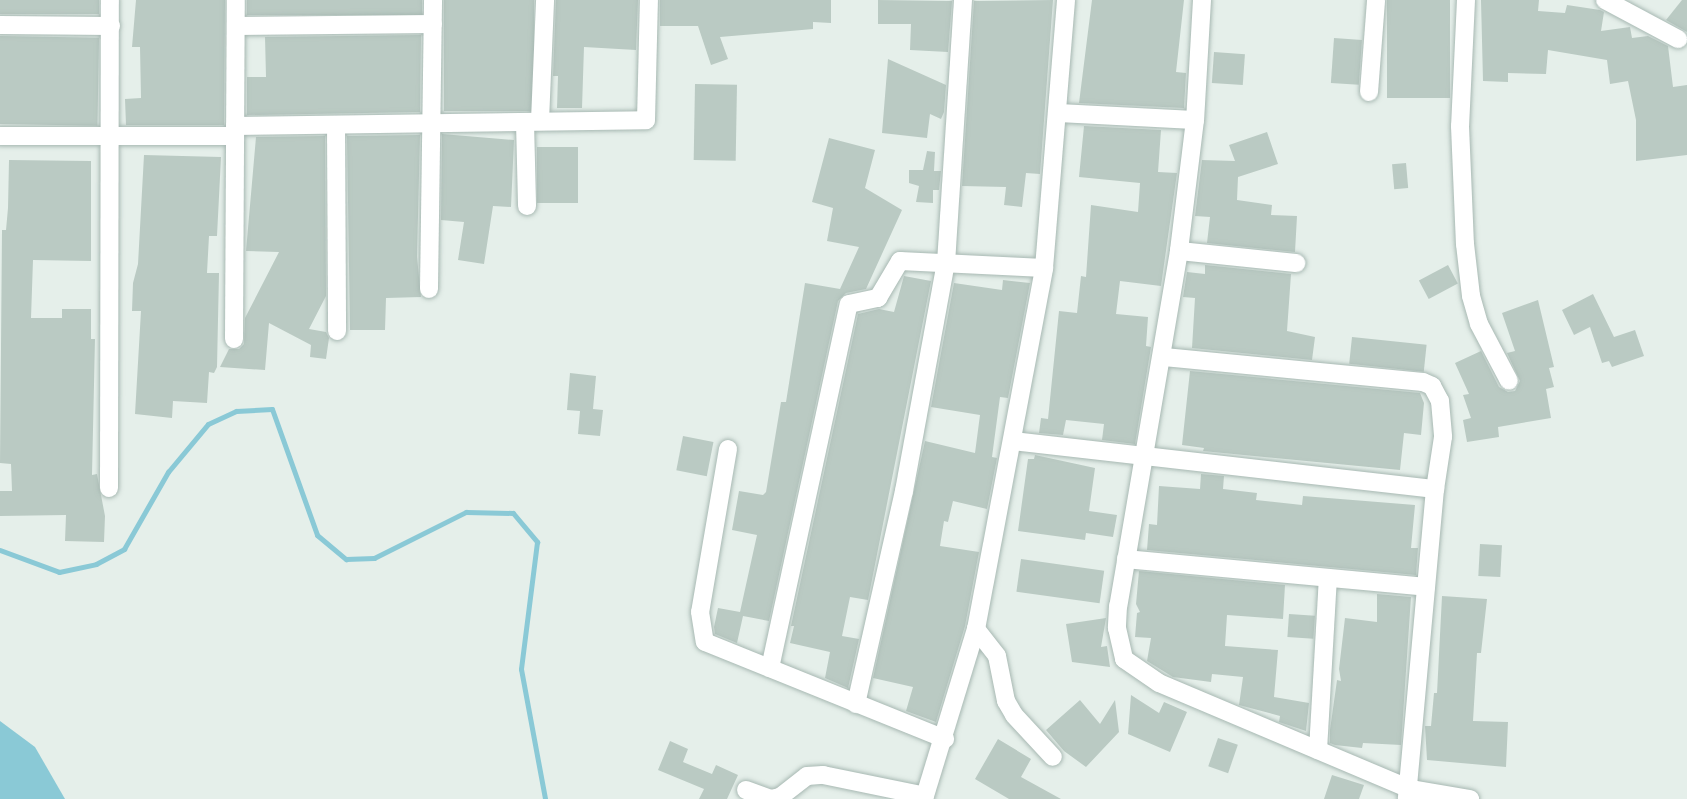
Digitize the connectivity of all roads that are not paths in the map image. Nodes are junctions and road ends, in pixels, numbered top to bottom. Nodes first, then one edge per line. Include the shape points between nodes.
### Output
1 (110, 0) edge
2 (236, 0) edge
3 (433, 0) edge
4 (545, 0) edge
5 (649, 0) edge
6 (963, 0) edge
7 (1066, 0) edge
8 (1202, 0) edge
9 (1376, 0) edge
10 (1466, 0) edge
11 (1605, 0) edge
12 (433, 24) junction
13 (0, 25) edge
14 (111, 26) junction
15 (236, 26) junction
16 (1678, 39) dead end
17 (1369, 92) dead end
18 (1058, 113) junction
19 (1195, 120) junction
20 (532, 122) junction
21 (433, 123) junction
22 (336, 124) junction
23 (235, 131) junction
24 (0, 136) edge
25 (112, 138) junction
26 (527, 206) dead end
27 (1179, 251) junction
28 (946, 263) junction
29 (1296, 263) dead end
30 (1044, 268) junction
31 (429, 289) dead end
32 (337, 331) dead end
33 (234, 339) dead end
34 (1164, 357) junction
35 (1509, 381) dead end
36 (1013, 441) junction
37 (728, 449) dead end
38 (1144, 456) junction
39 (109, 488) dead end
40 (1435, 489) junction
41 (1126, 559) junction
42 (1328, 578) junction
43 (1426, 587) junction
44 (976, 629) junction
45 (770, 668) junction
46 (856, 704) junction
47 (945, 739) junction
48 (1318, 750) junction
49 (1053, 757) dead end
50 (746, 790) dead end
51 (1408, 794) edge
52 (925, 798) edge
53 (1470, 799) edge

1 - 14 street
2 - 15 street
3 - 12 street
4 - 20 street
5 - 20 street via 646,120
6 - 28 street
7 - 18 street
8 - 19 street
9 - 17 street
10 - 35 street via 1460,126 1465,244 1471,296 1479,324
11 - 16 street
12 - 15 street
12 - 21 street
13 - 14 street
14 - 25 street
15 - 23 street
18 - 19 street
18 - 30 street
19 - 27 street
20 - 21 street
20 - 26 street
21 - 22 street
21 - 31 street
22 - 23 street
22 - 32 street
23 - 25 street
23 - 33 street
24 - 25 street
25 - 39 street
27 - 29 street
27 - 34 street
28 - 30 street
28 - 45 street via 900,261 878,298 849,304
28 - 46 street via 904,491
30 - 36 street
34 - 38 street
34 - 40 street via 1423,382 1432,386 1440,401 1443,437
36 - 38 street
36 - 44 street
37 - 45 street via 700,631 712,646
38 - 40 street
38 - 41 street
40 - 43 street
41 - 42 street
41 - 48 street via 1117,628 1124,659 1159,683
42 - 43 street
42 - 48 street
43 - 51 street
44 - 47 street
44 - 49 street via 997,656 1006,701 1014,715
45 - 46 street
46 - 47 street
47 - 52 street
48 - 51 street
50 - 52 street via 771,799 780,797 807,776 823,775
51 - 53 street

